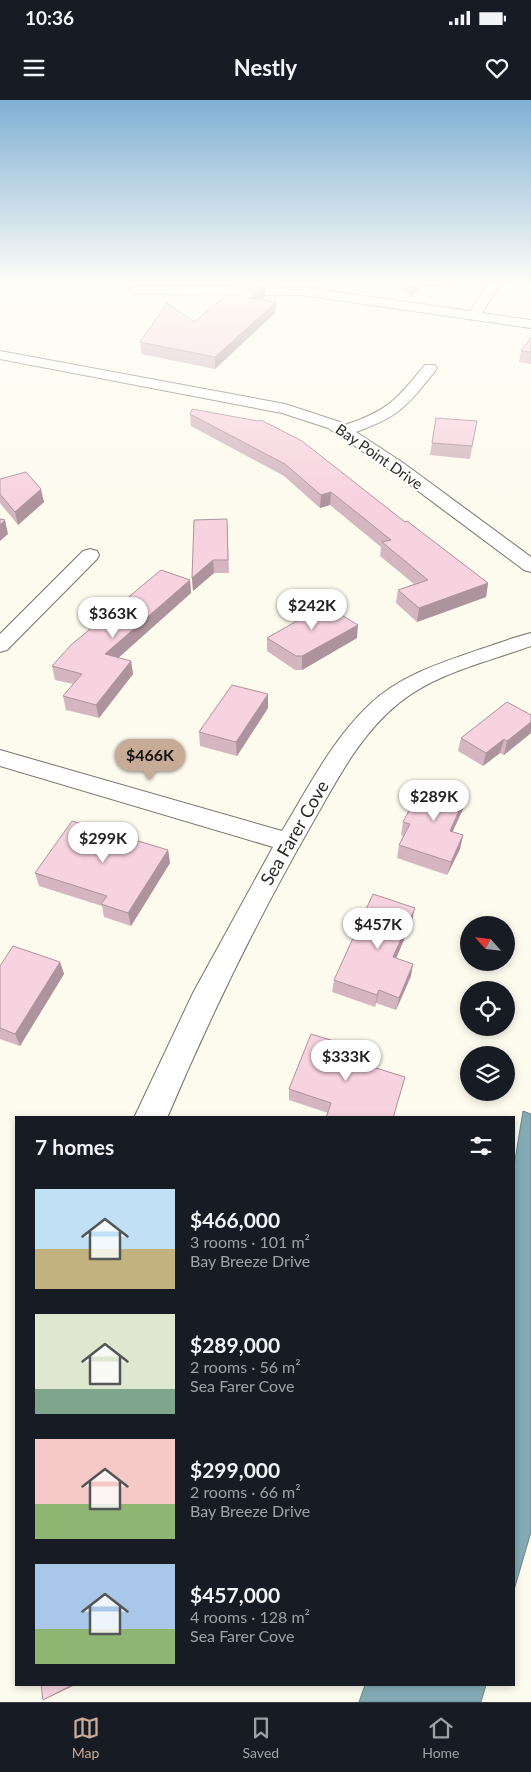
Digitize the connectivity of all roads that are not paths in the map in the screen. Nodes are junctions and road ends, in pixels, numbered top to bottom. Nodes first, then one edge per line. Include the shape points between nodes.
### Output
1 (4, 356) edge
2 (430, 368) dead end
3 (344, 431) junction
4 (90, 555) dead end
5 (531, 566) edge
6 (531, 639) edge
7 (0, 646) edge
8 (0, 758) edge
9 (288, 842) junction
10 (151, 1116) edge

1 - 3 street, Bay Point Drive via 285,409
2 - 3 street via 392,410
3 - 5 street, Bay Point Drive
4 - 7 street
6 - 9 street, Sea Farer Cove via 428,677 394,695 369,715 352,735
8 - 9 street
9 - 10 street, Sea Farer Cove via 230,947

